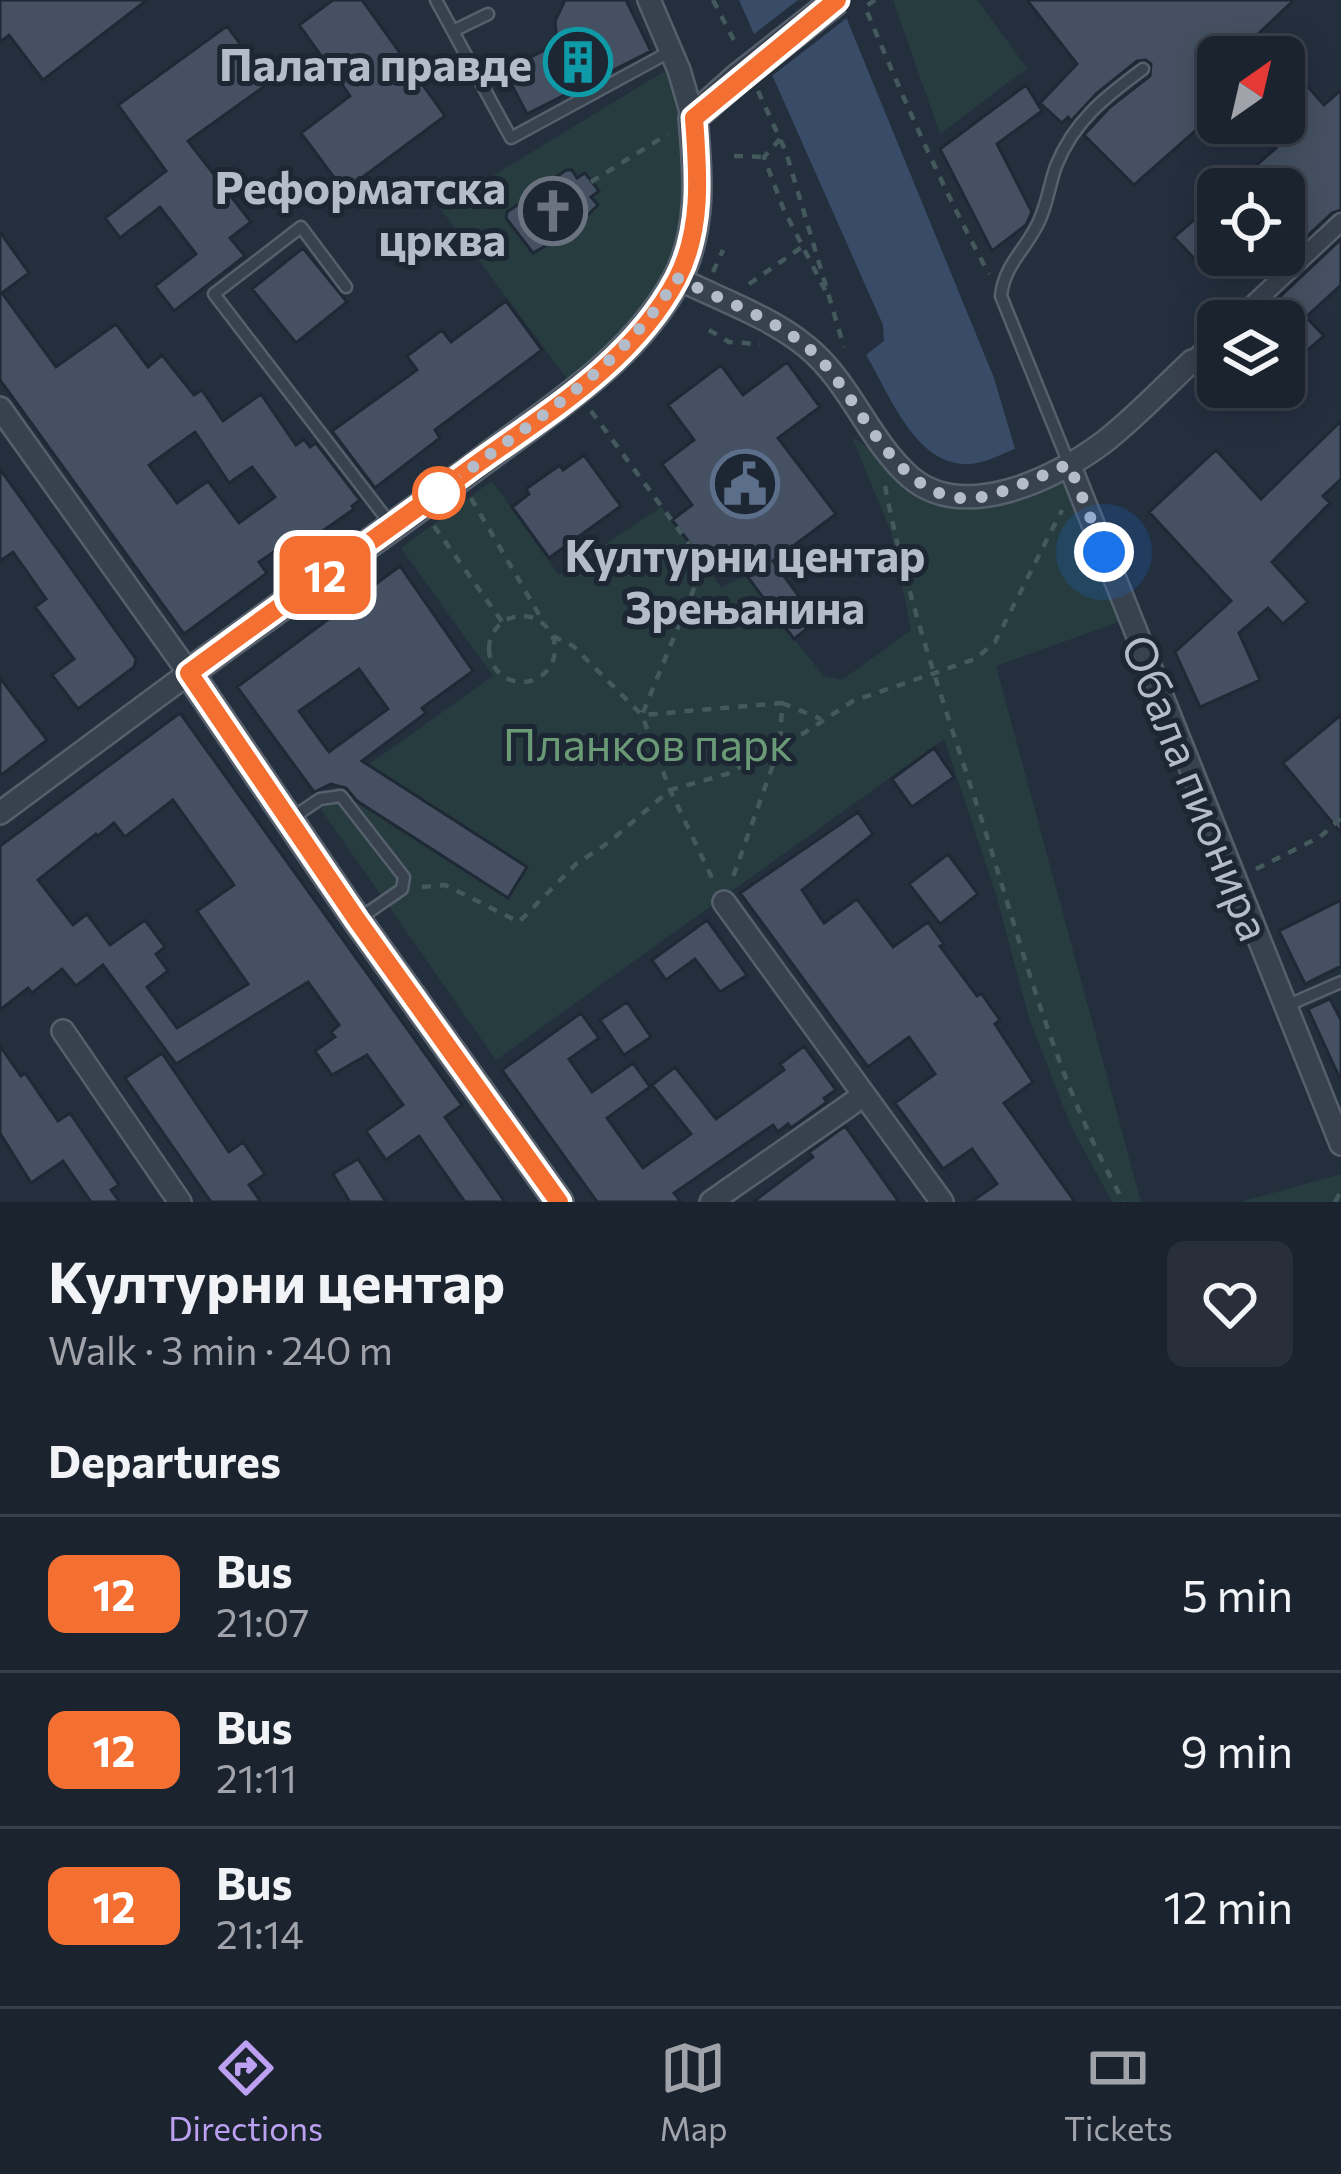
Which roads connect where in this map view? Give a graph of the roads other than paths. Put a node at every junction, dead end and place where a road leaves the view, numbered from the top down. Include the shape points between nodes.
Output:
1 (436, 0) edge
2 (649, 0) edge
3 (837, 0) edge
4 (488, 14) dead end
5 (453, 31) junction
6 (671, 51) junction
7 (1143, 69) dead end
8 (694, 118) junction
9 (1341, 222) edge
10 (677, 278) junction
11 (346, 287) dead end
12 (1257, 300) edge
13 (1197, 353) edge
14 (1190, 359) joint
15 (0, 408) edge
16 (1069, 464) junction
17 (392, 527) junction
18 (189, 673) junction
19 (0, 813) edge
20 (289, 820) junction
21 (724, 902) road end
22 (357, 920) junction
23 (1341, 982) edge
24 (1286, 1006) junction
25 (63, 1031) dead end
26 (864, 1094) junction
27 (1341, 1144) edge
28 (180, 1202) edge
29 (559, 1202) edge
30 (711, 1202) edge
31 (942, 1202) edge

1 - 5 lane
2 - 6 street
3 - 8 street, bridge via 748,83
4 - 5 lane
5 - 6 lane via 511,138
6 - 8 street
7 - 16 lane, Обала пионира via 1070,134 1001,296
8 - 10 street via 697,208
9 - 12 street
10 - 16 street via 804,344 907,474 929,490 989,495
10 - 17 street via 638,335 576,391
11 - 17 lane via 301,227 214,294
13 - 14 street
14 - 16 street via 1109,439
15 - 18 street
16 - 24 street, Обала пионира
17 - 18 street
18 - 19 street
18 - 20 street
20 - 22 street
20 - 22 lane via 320,799 341,796 404,877 402,889
21 - 26 street
22 - 29 street
23 - 24 lane
24 - 27 street, Обала пионира
25 - 28 street
26 - 30 street
26 - 31 street

